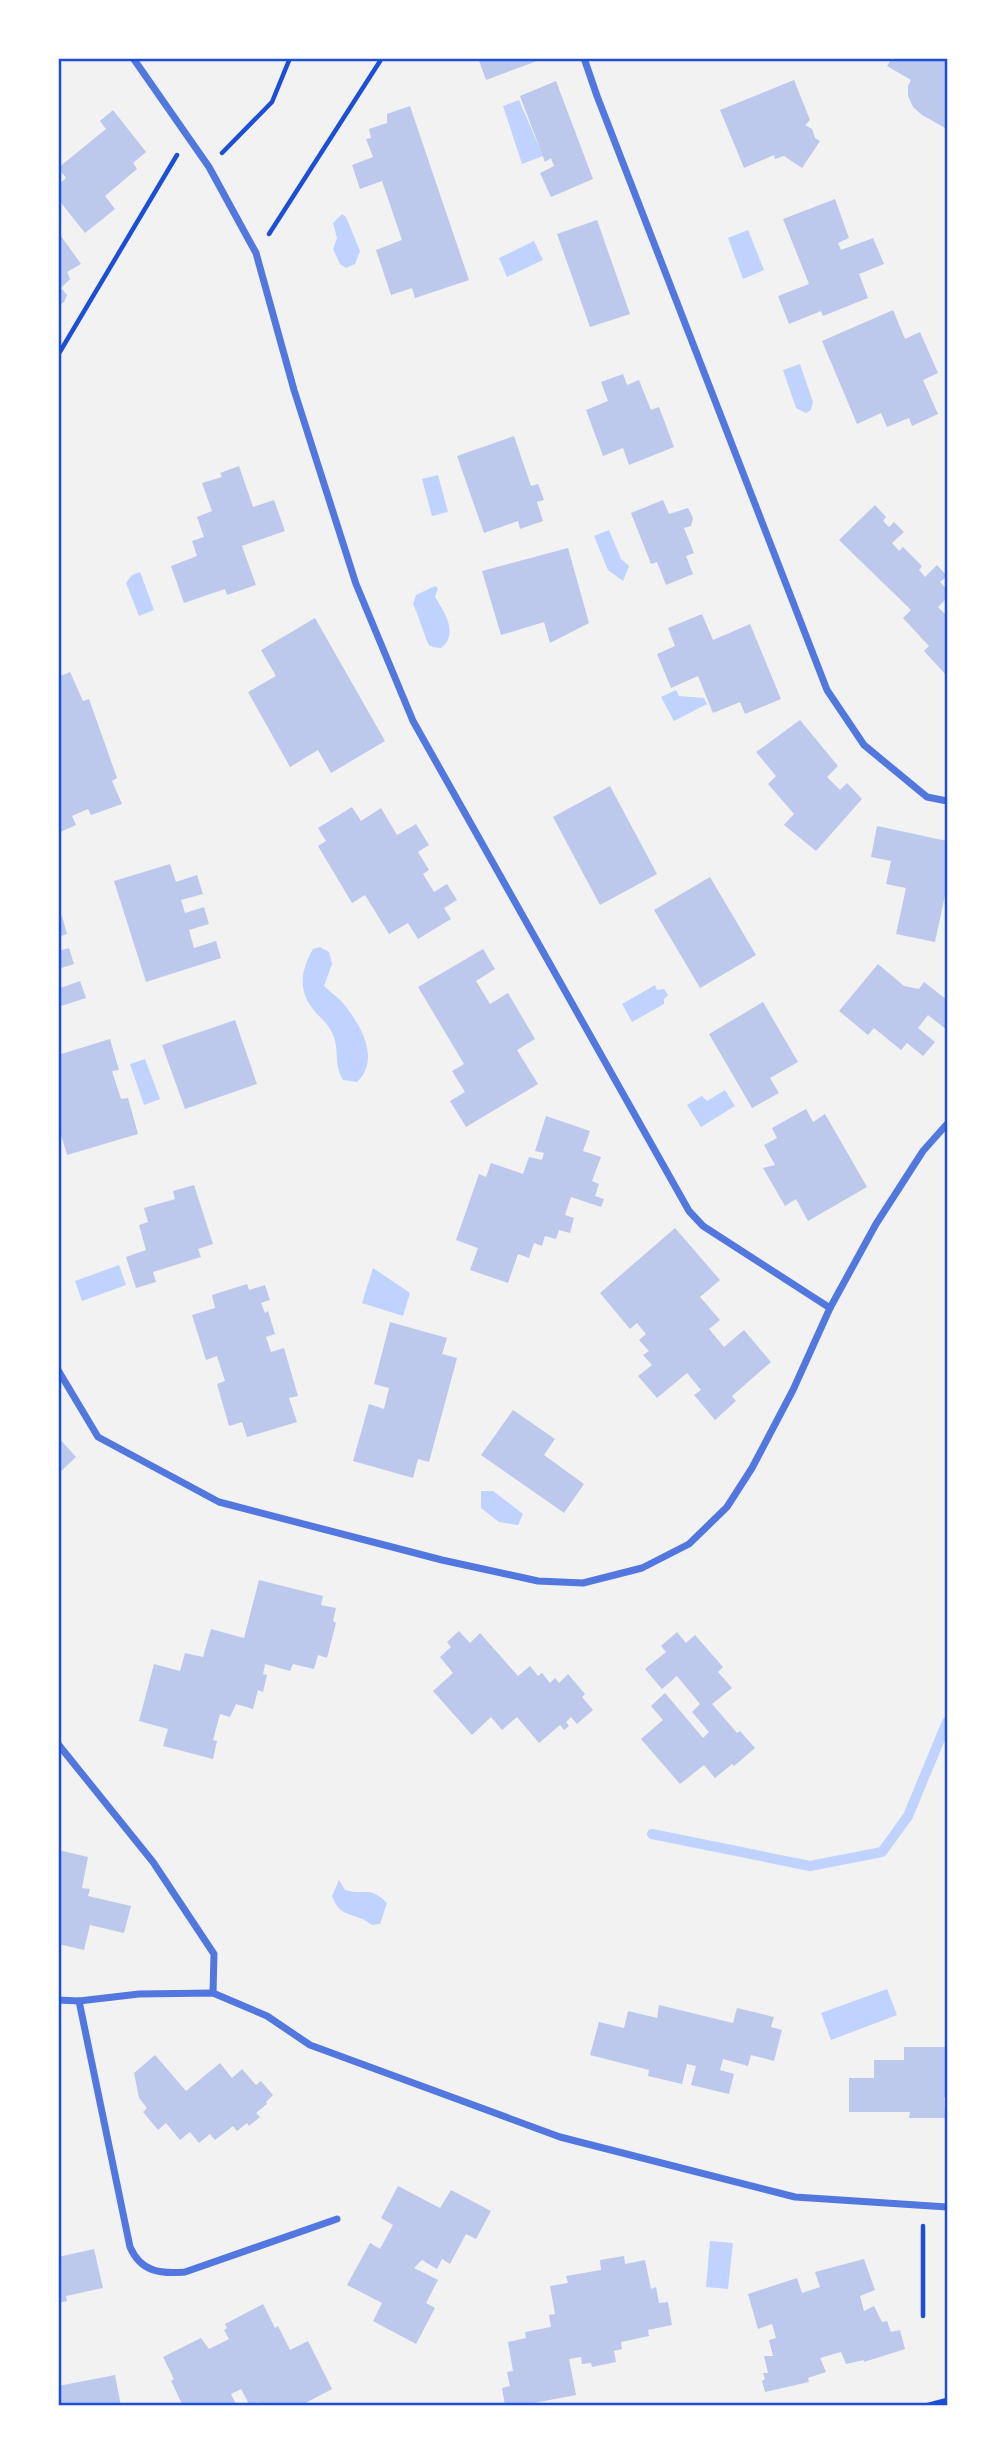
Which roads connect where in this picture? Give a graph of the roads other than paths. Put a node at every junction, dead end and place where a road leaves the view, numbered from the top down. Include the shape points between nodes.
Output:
1 (133, 58) edge
2 (584, 58) edge
3 (947, 801) edge
4 (947, 1124) edge
5 (831, 1308) junction
6 (58, 1370) edge
7 (58, 1744) edge
8 (213, 1993) junction
9 (58, 2000) edge
10 (79, 2001) junction
11 (947, 2207) edge
12 (337, 2220) dead end

1 - 5 street via 209,167 256,253 356,584 413,721 689,1211 703,1226
2 - 3 street via 827,690 864,745 927,797
4 - 5 street via 923,1151 876,1224
5 - 6 street via 793,1390 727,1507 690,1545 642,1568 583,1583 538,1581 442,1560 219,1502 98,1437
7 - 8 street via 153,1862 214,1954
8 - 10 street
8 - 11 street via 267,2016 310,2045 560,2137 794,2197
9 - 10 street
10 - 12 street via 136,2259 160,2272 185,2272

